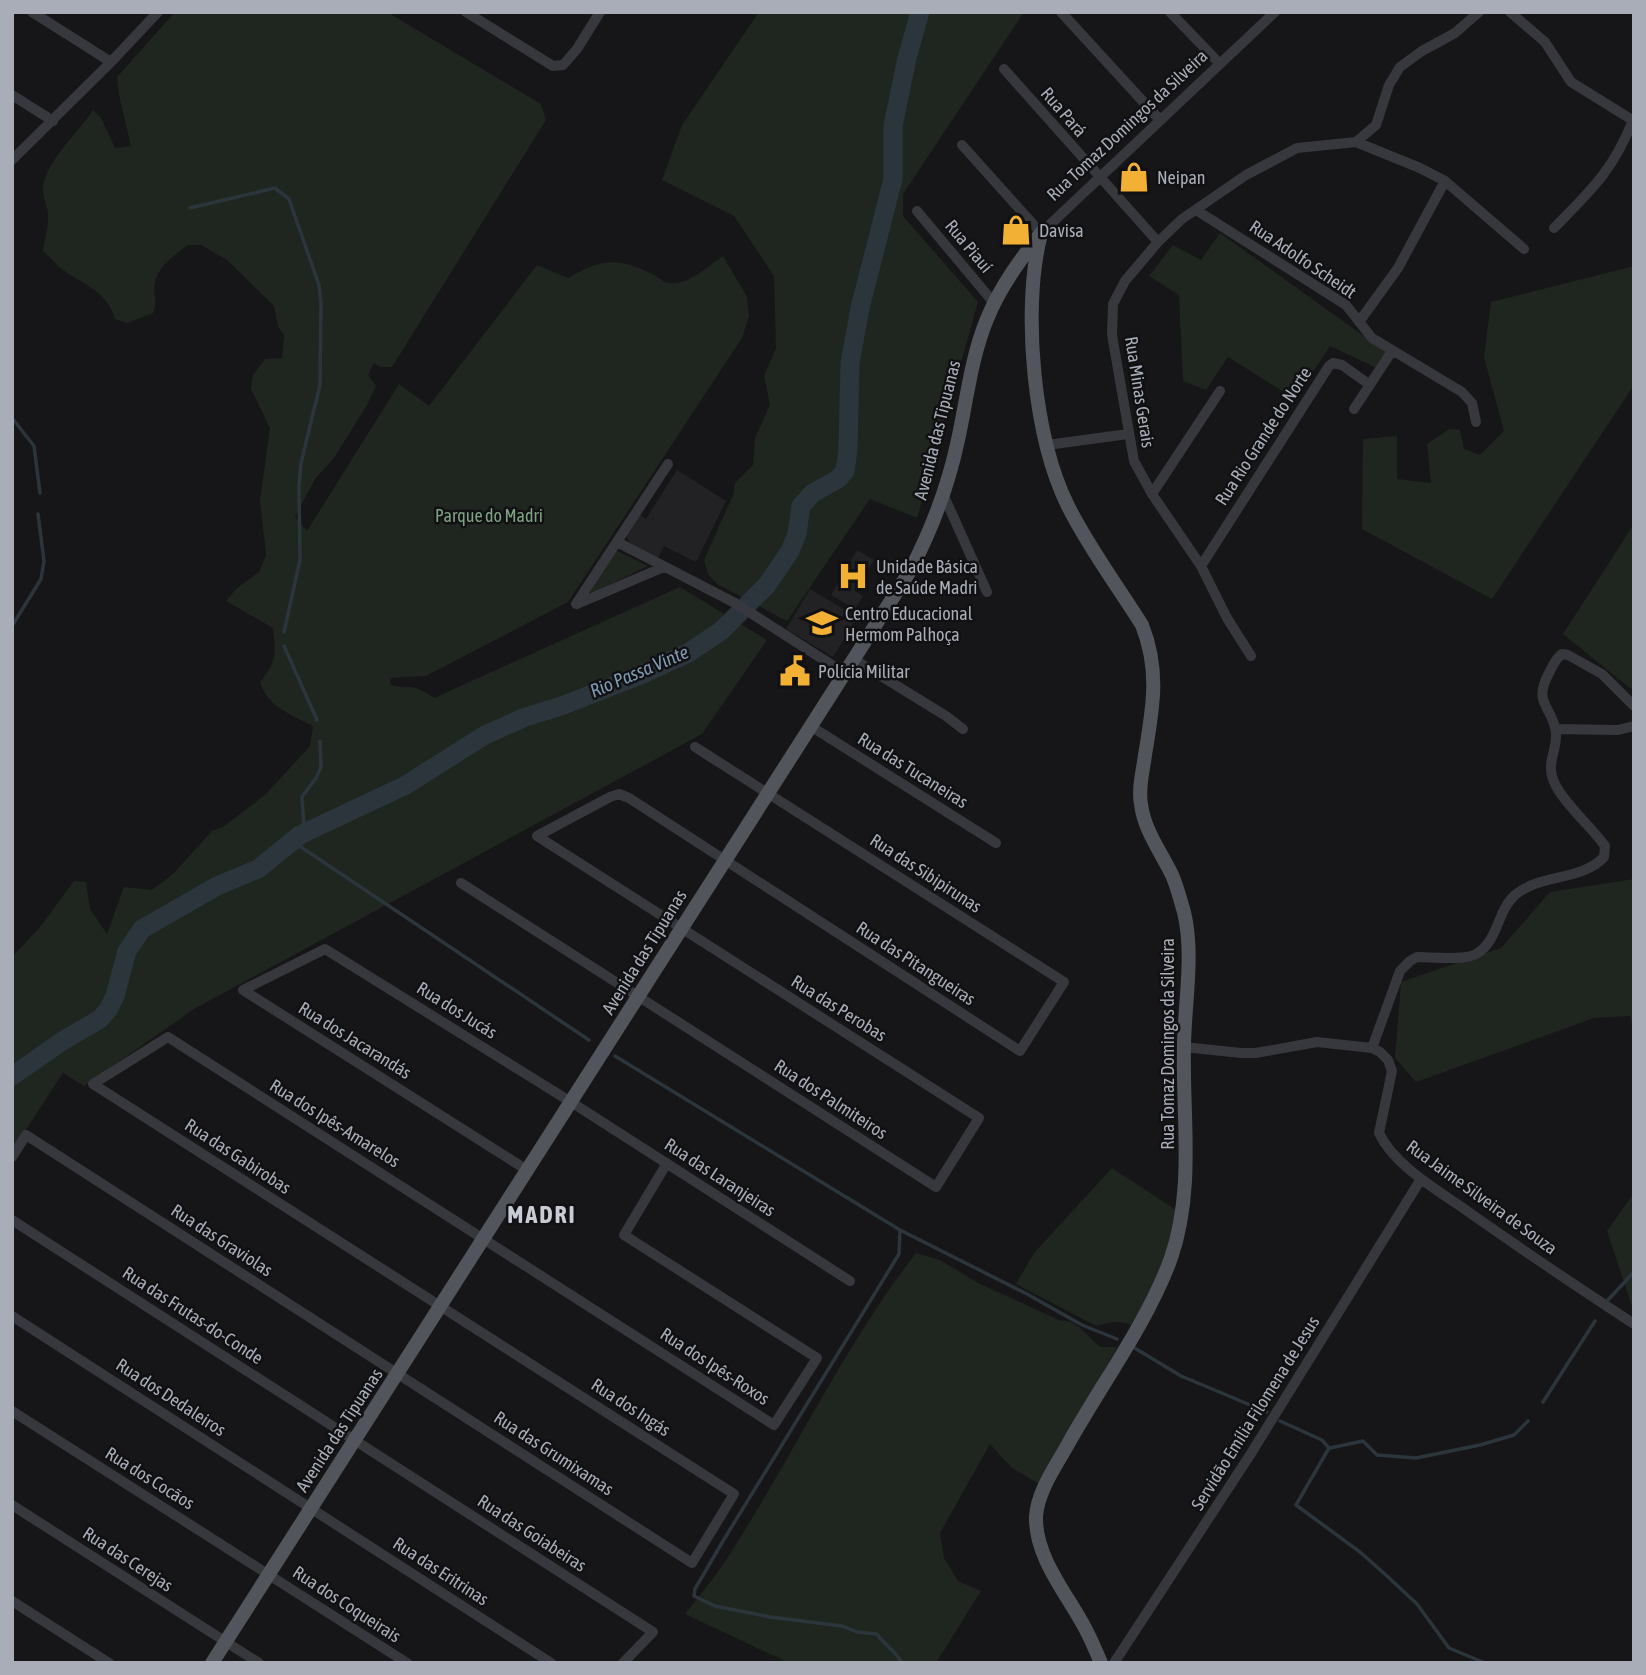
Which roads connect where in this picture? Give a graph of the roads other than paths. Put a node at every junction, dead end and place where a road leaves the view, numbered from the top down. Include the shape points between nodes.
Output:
1 (32, 12) edge
2 (158, 12) edge
3 (466, 12) edge
4 (600, 12) edge
5 (1061, 12) edge
6 (1170, 12) edge
7 (1276, 12) edge
8 (1479, 12) edge
9 (1510, 12) edge
10 (111, 62) junction
11 (1220, 64) junction
12 (1004, 69) dead end
13 (12, 95) edge
14 (1160, 120) junction
15 (53, 121) junction
16 (1633, 121) edge
17 (1356, 142) junction
18 (962, 145) dead end
19 (12, 160) edge
20 (1098, 177) junction
21 (1445, 181) junction
22 (1196, 210) junction
23 (917, 211) dead end
24 (1554, 228) dead end
25 (1041, 233) junction
26 (1158, 242) junction
27 (1524, 249) dead end
28 (994, 303) junction
29 (1359, 321) junction
30 (1392, 351) junction
31 (1370, 385) junction
32 (1220, 391) dead end
33 (1354, 409) dead end
34 (1476, 422) dead end
35 (1128, 434) junction
36 (1047, 445) junction
37 (668, 464) dead end
38 (1152, 494) junction
39 (944, 496) junction
40 (617, 542) junction
41 (1201, 566) junction
42 (664, 567) junction
43 (987, 592) dead end
44 (1251, 656) dead end
45 (855, 660) junction
46 (846, 674) junction
47 (1634, 706) edge
48 (1634, 726) edge
49 (812, 727) junction
50 (963, 729) dead end
51 (1556, 729) junction
52 (695, 747) dead end
53 (769, 793) junction
54 (996, 843) dead end
55 (725, 860) junction
56 (461, 883) dead end
57 (681, 929) junction
58 (325, 948) joint
59 (1064, 982) joint
60 (639, 996) junction
61 (168, 1037) joint
62 (1184, 1047) junction
63 (1371, 1048) junction
64 (571, 1102) junction
65 (979, 1118) joint
66 (12, 1157) edge
67 (667, 1163) junction
68 (527, 1170) junction
69 (1422, 1179) junction
70 (12, 1220) edge
71 (484, 1238) junction
72 (850, 1281) dead end
73 (440, 1306) junction
74 (12, 1316) edge
75 (1634, 1324) edge
76 (398, 1373) junction
77 (12, 1412) edge
78 (355, 1439) junction
79 (12, 1505) edge
80 (311, 1508) junction
81 (692, 1563) joint
82 (269, 1574) junction
83 (12, 1601) edge
84 (226, 1642) junction
85 (109, 1663) edge
86 (212, 1663) edge
87 (259, 1663) edge
88 (407, 1663) edge
89 (551, 1663) edge
90 (623, 1663) edge
91 (1101, 1663) edge
92 (1114, 1663) edge

1 - 10 street
2 - 10 street
3 - 4 street via 553,66 563,65 577,49
5 - 14 street
6 - 11 street
7 - 11 street, Rua Tomaz Domingos da Silveira
8 - 17 street via 1455,33 1400,67 1376,125
9 - 16 street via 1545,42 1571,82
10 - 15 street
11 - 14 street, Rua Tomaz Domingos da Silveira
12 - 20 street, Rua Pará
13 - 15 street
14 - 20 street, Rua Tomaz Domingos da Silveira
15 - 19 street
16 - 24 street via 1609,169
17 - 21 street
17 - 22 street, Rua Minas Gerais via 1297,148 1246,175
18 - 25 street
20 - 25 street, Rua Tomaz Domingos da Silveira
20 - 26 street, Rua Pará
21 - 27 street
21 - 29 street via 1398,268
22 - 26 street, Rua Minas Gerais
22 - 29 street, Rua Adolfo Scheidt via 1346,305
23 - 28 street, Rua Piauí
25 - 28 main road, Avenida das Tipuanas
25 - 36 main road, Rua Tomaz Domingos da Silveira via 1031,318
26 - 35 street, Rua Minas Gerais via 1125,281 1113,304 1112,335
28 - 39 main road, Avenida das Tipuanas via 975,355
29 - 30 street, Rua Adolfo Scheidt via 1372,338
30 - 31 street
30 - 34 street, Rua Adolfo Scheidt via 1468,397
31 - 33 street
31 - 41 street, Rua Rio Grande do Norte via 1342,365 1329,366
32 - 38 street
35 - 36 street
35 - 38 street, Rua Minas Gerais via 1137,470
36 - 62 main road, Rua Tomaz Domingos da Silveira via 1066,503 1142,625 1154,665 1140,801 1184,914 1189,968
37 - 40 street
38 - 41 street, Rua Minas Gerais
39 - 43 street
39 - 45 main road, Avenida das Tipuanas via 910,571
40 - 42 street
40 - 42 street via 576,604
41 - 44 street, Rua Minas Gerais
42 - 46 street via 764,620
45 - 46 main road, Avenida das Tipuanas
45 - 50 street
46 - 49 main road, Avenida das Tipuanas
47 - 51 street via 1602,674 1562,654 1542,689
48 - 51 street
49 - 53 main road, Avenida das Tipuanas
49 - 54 street, Rua das Tucaneiras
51 - 63 street via 1551,773 1561,794 1605,846 1604,857 1588,868 1513,896 1490,939 1475,955 1410,961 1400,971
52 - 53 street, Rua das Sibipirunas
53 - 55 main road, Avenida das Tipuanas
53 - 59 street, Rua das Sibipirunas
55 - 57 main road, Avenida das Tipuanas
55 - 57 street, Rua das Perobas via 619,794 537,836
55 - 59 street, Rua das Pitangueiras via 1020,1051
56 - 60 street
57 - 60 main road, Avenida das Tipuanas
57 - 65 street, Rua das Perobas
58 - 64 street, Rua dos Jucás
58 - 68 street, Rua dos Jacarandás via 243,990
60 - 64 main road, Avenida das Tipuanas
60 - 65 street, Rua dos Palmiteiros via 936,1187
61 - 71 street, Rua dos Ipês-Amarelos
61 - 73 street, Rua das Gabirobas via 93,1084
62 - 63 street via 1255,1053 1317,1042
62 - 91 main road, Rua Tomaz Domingos da Silveira via 1186,1170 1178,1233 1160,1283 1058,1461 1036,1517 1047,1560
63 - 69 street, Rua Jaime Silveira de Souza via 1388,1060 1392,1071 1379,1133 1392,1153
64 - 67 street, Rua das Laranjeiras
64 - 68 main road, Avenida das Tipuanas
66 - 76 street, Rua das Graviolas via 26,1135
67 - 71 street, Rua dos Ipês-Roxos via 624,1235 817,1358 774,1424
67 - 72 street, Rua das Laranjeiras
68 - 71 main road, Avenida das Tipuanas
69 - 75 street, Rua Jaime Silveira de Souza
69 - 92 street, Servidão Emília Filomena de Jesus
70 - 78 street, Rua das Frutas-do-Conde
71 - 73 main road, Avenida das Tipuanas
73 - 76 main road, Avenida das Tipuanas
73 - 81 street, Rua dos Ingás via 734,1494
74 - 80 street, Rua dos Dedaleiros
76 - 78 main road, Avenida das Tipuanas
76 - 81 street, Rua das Grumixamas
77 - 82 street, Rua dos Cocãos
78 - 80 main road, Avenida das Tipuanas
78 - 90 street, Rua das Goiabeiras via 653,1632
79 - 84 street, Rua das Cerejas
80 - 82 main road, Avenida das Tipuanas
80 - 89 street, Rua das Eritrinas
82 - 84 main road, Avenida das Tipuanas
82 - 88 street, Rua dos Coqueirais
83 - 85 street
84 - 86 main road, Avenida das Tipuanas
84 - 87 street, Rua das Cerejas

